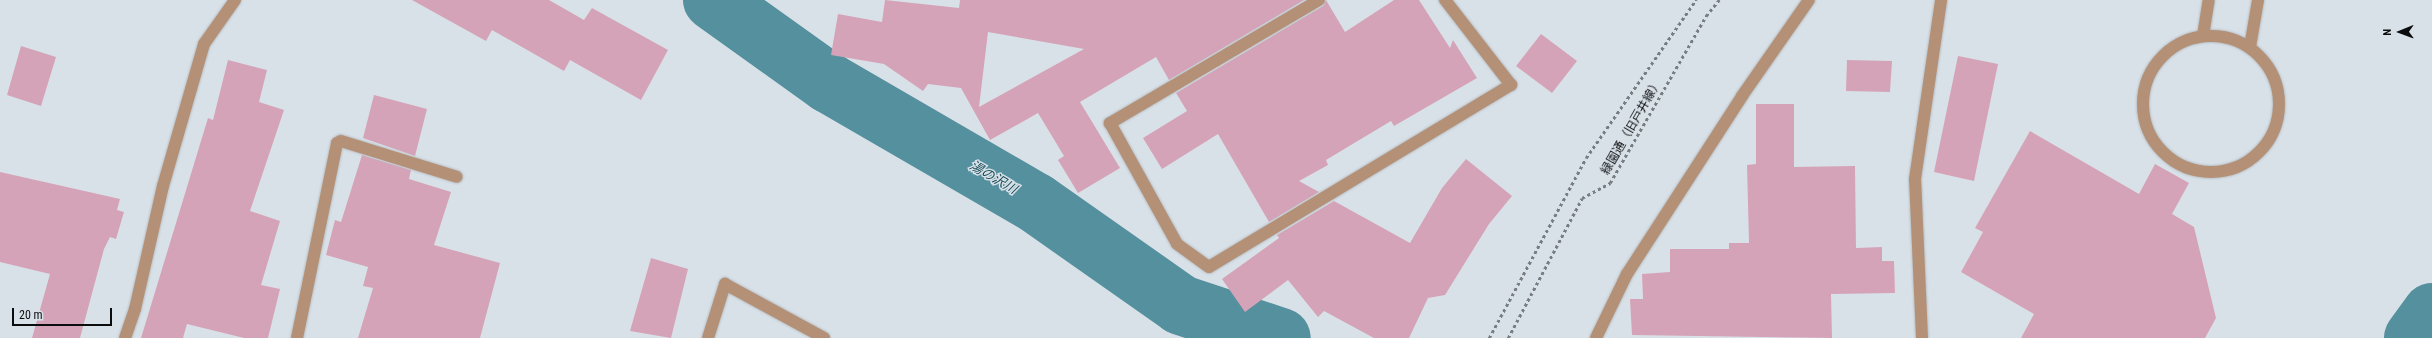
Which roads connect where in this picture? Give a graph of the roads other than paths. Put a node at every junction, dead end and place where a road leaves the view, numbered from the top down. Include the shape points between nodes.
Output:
1 (235, 0) edge
2 (1319, 0) edge
3 (1445, 0) edge
4 (1810, 0) edge
5 (1941, 0) edge
6 (2209, 0) edge
7 (2258, 0) edge
8 (2203, 36) junction
9 (2250, 47) junction
10 (457, 177) dead end
11 (125, 338) edge
12 (297, 338) edge
13 (708, 338) edge
14 (824, 338) edge
15 (1596, 338) edge
16 (1922, 338) edge

1 - 11 street via 204,44 163,186 135,309
2 - 3 street via 1110,123 1177,244 1209,267 1511,86
4 - 15 street via 1742,96 1627,274
5 - 16 street via 1915,179
6 - 8 street
7 - 9 street
8 - 9 street via 2231,38
8 - 9 street via 2188,39 2169,50 2154,66 2145,86 2143,108 2147,129 2158,148 2176,163 2198,172 2221,172 2244,165 2262,150 2275,130 2280,107 2277,84 2266,63
10 - 12 street via 341,141 337,143
13 - 14 street via 725,284

